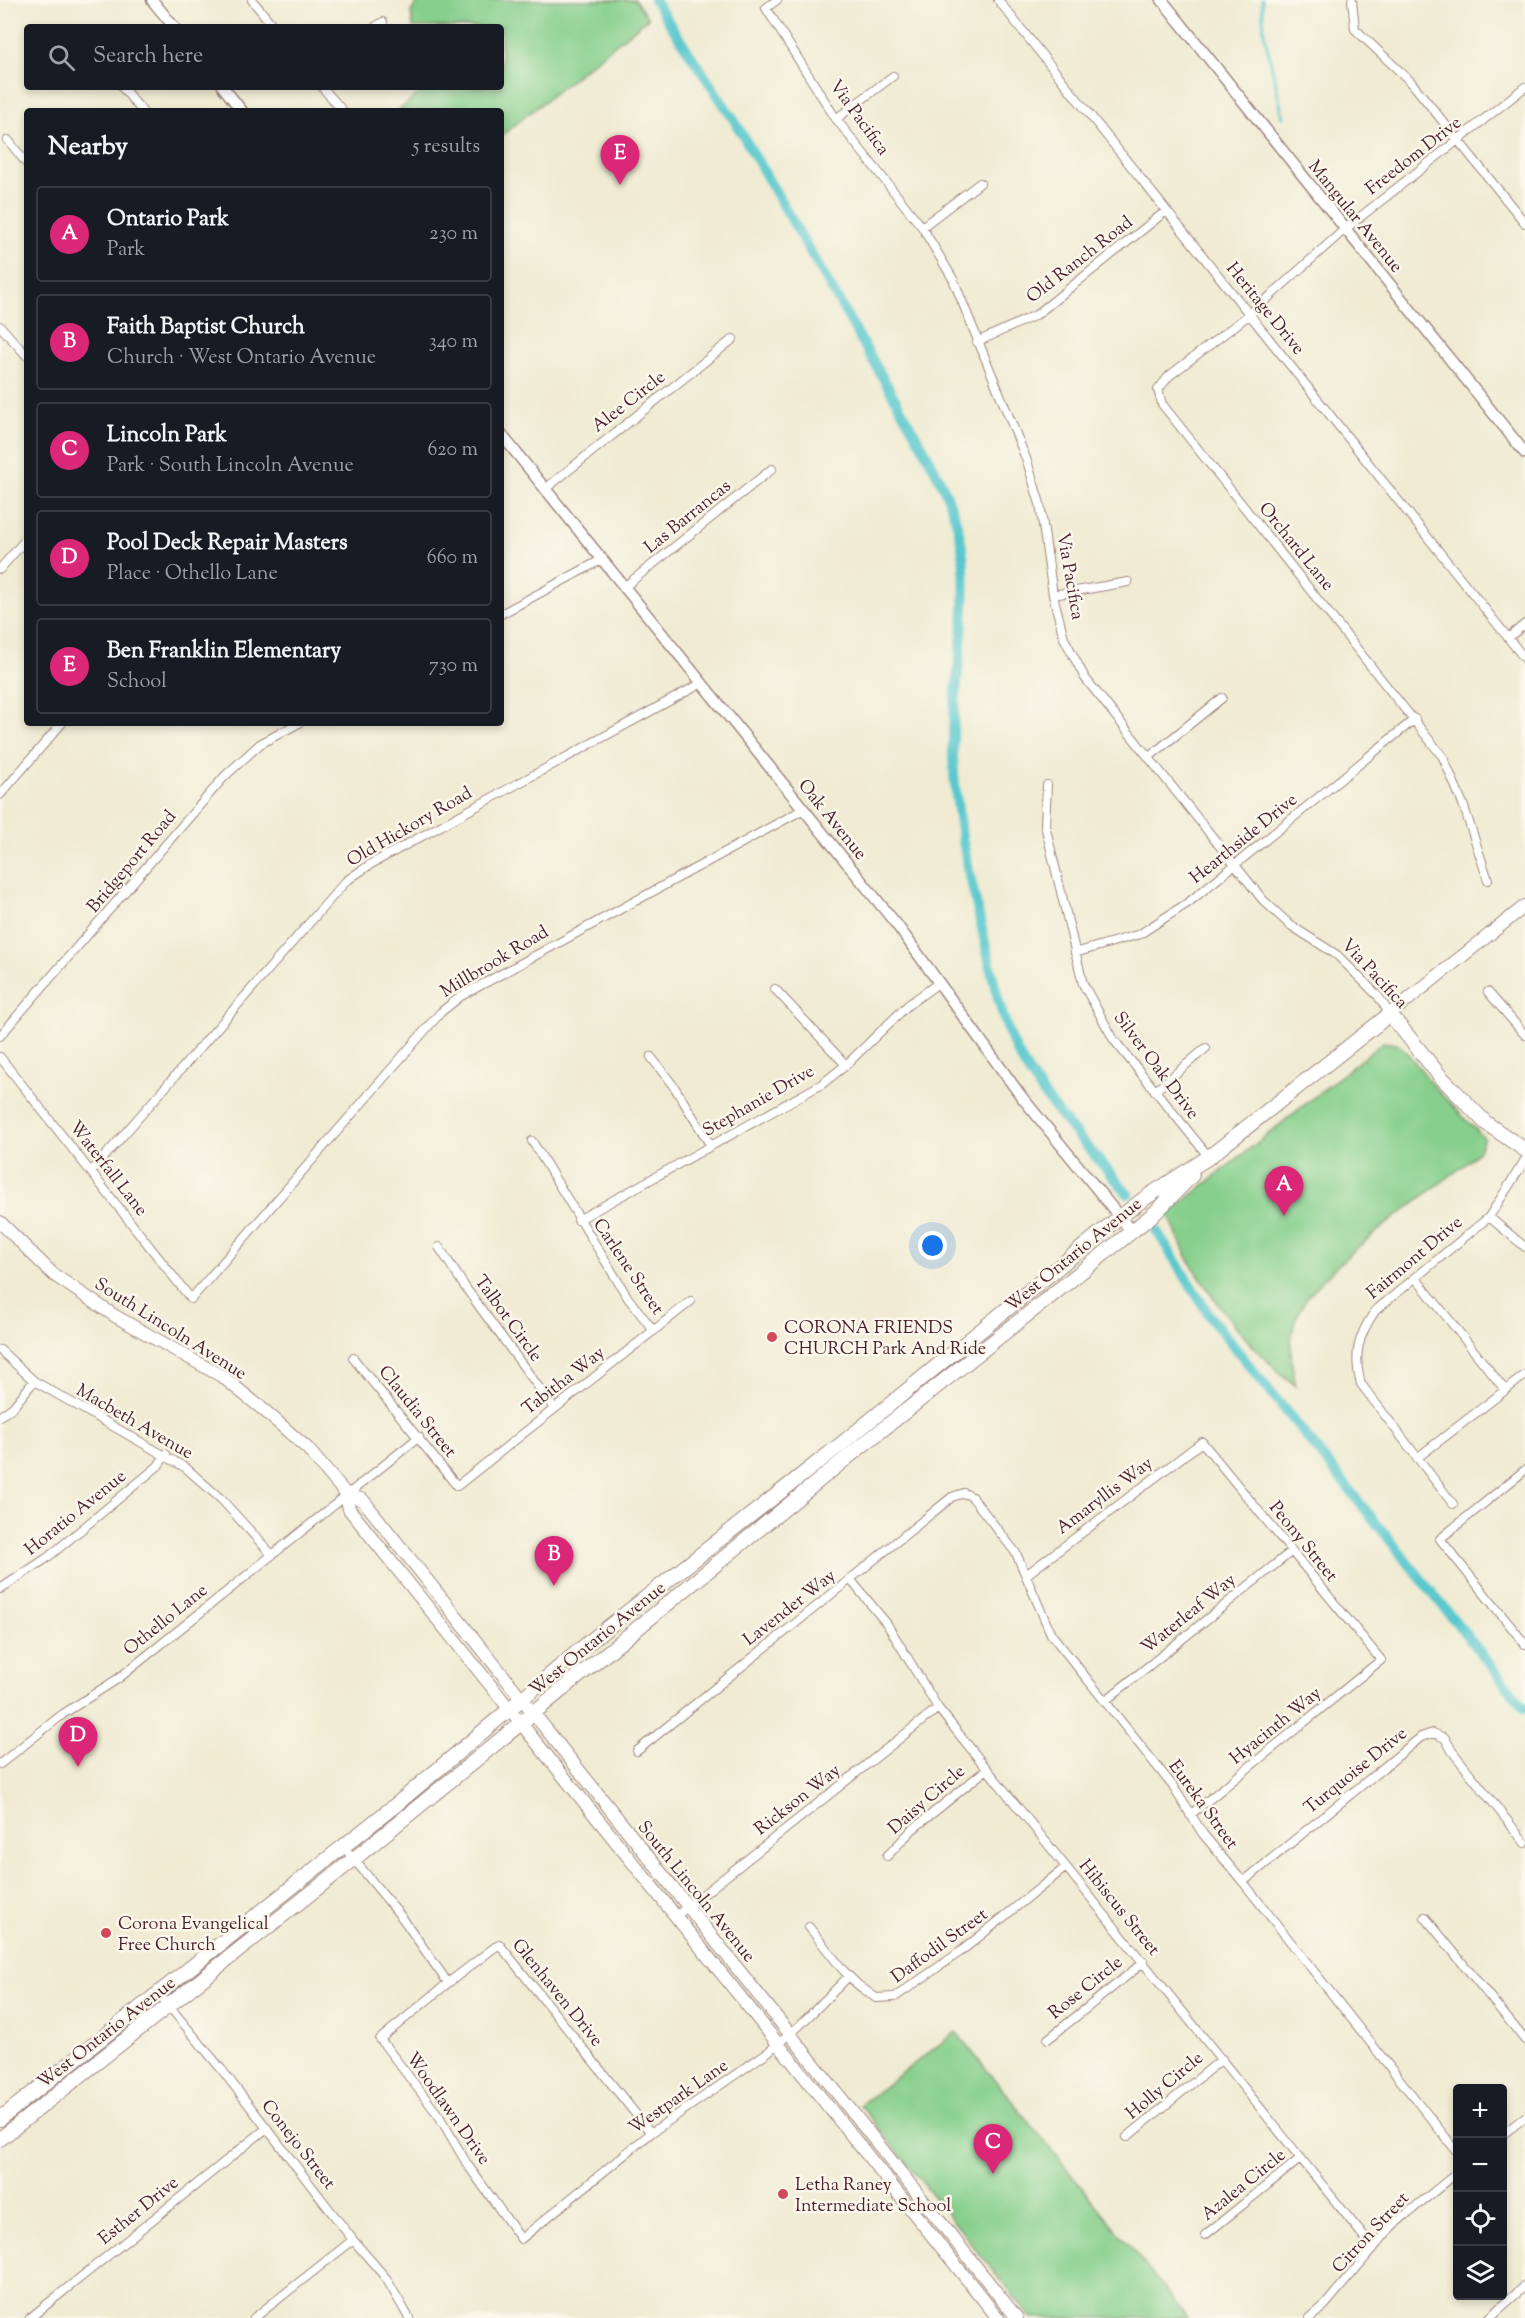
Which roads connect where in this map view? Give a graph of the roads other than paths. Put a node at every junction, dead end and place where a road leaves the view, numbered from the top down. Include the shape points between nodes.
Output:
1 (152, 0) edge
2 (252, 0) edge
3 (777, 0) edge
4 (998, 0) edge
5 (1162, 0) edge
6 (1352, 0) edge
7 (172, 24) edge
8 (272, 24) edge
9 (893, 76) dead end
10 (1525, 87) edge
11 (124, 90) edge
12 (225, 90) edge
13 (325, 90) edge
14 (140, 108) edge
15 (240, 108) edge
16 (341, 108) edge
17 (836, 119) junction
18 (8, 140) dead end
19 (1460, 140) junction
20 (24, 160) edge
21 (980, 183) dead end
22 (1166, 211) junction
23 (1525, 223) edge
24 (922, 227) junction
25 (1345, 229) junction
26 (1250, 314) junction
27 (0, 326) edge
28 (733, 339) dead end
29 (977, 342) junction
30 (24, 353) edge
31 (1158, 390) joint
32 (504, 438) edge
33 (1525, 453) edge
34 (772, 469) dead end
35 (545, 489) junction
36 (24, 541) edge
37 (601, 560) junction
38 (0, 569) edge
39 (1128, 582) dead end
40 (623, 588) junction
41 (1053, 595) junction
42 (504, 612) edge
43 (1525, 624) edge
44 (1509, 637) junction
45 (1525, 658) edge
46 (702, 683) junction
47 (1222, 698) dead end
48 (1415, 719) junction
49 (59, 726) edge
50 (293, 726) edge
51 (1149, 757) junction
52 (1047, 785) dead end
53 (0, 795) edge
54 (804, 809) junction
55 (1235, 865) junction
56 (1488, 880) dead end
57 (1525, 906) edge
58 (1075, 953) junction
59 (937, 984) junction
60 (775, 989) dead end
61 (1488, 992) dead end
62 (1390, 1014) junction
63 (1525, 1035) edge
64 (0, 1036) edge
65 (1206, 1048) dead end
66 (0, 1057) edge
67 (651, 1057) dead end
68 (846, 1065) junction
69 (1155, 1091) junction
70 (532, 1141) dead end
71 (711, 1146) junction
72 (1525, 1150) edge
73 (1209, 1157) junction
74 (1525, 1160) edge
75 (91, 1172) junction
76 (1489, 1216) junction
77 (1120, 1217) junction
78 (578, 1220) junction
79 (0, 1222) edge
80 (1132, 1232) junction
81 (439, 1247) dead end
82 (1525, 1247) edge
83 (1415, 1277) junction
84 (190, 1299) joint
85 (691, 1301) dead end
86 (654, 1331) junction
87 (0, 1350) edge
88 (353, 1358) dead end
89 (1525, 1375) edge
90 (34, 1381) junction
91 (1505, 1390) junction
92 (554, 1408) junction
93 (0, 1416) edge
94 (419, 1437) junction
95 (1202, 1442) joint
96 (166, 1454) junction
97 (1417, 1458) junction
98 (1525, 1470) edge
99 (457, 1486) joint
100 (964, 1493) joint
101 (346, 1494) junction
102 (1453, 1504) dead end
103 (1292, 1551) junction
104 (272, 1555) junction
105 (1026, 1575) junction
106 (850, 1579) junction
107 (0, 1589) edge
108 (1525, 1644) edge
109 (1381, 1660) joint
110 (521, 1699) junction
111 (1105, 1701) junction
112 (938, 1708) junction
113 (509, 1709) junction
114 (532, 1714) junction
115 (521, 1723) junction
116 (637, 1751) dead end
117 (0, 1764) edge
118 (987, 1769) junction
119 (1190, 1815) junction
120 (1525, 1843) edge
121 (343, 1846) junction
122 (887, 1856) dead end
123 (354, 1859) junction
124 (1066, 1867) junction
125 (1243, 1882) junction
126 (688, 1907) junction
127 (676, 1916) junction
128 (1425, 1917) dead end
129 (809, 1927) dead end
130 (1144, 1962) junction
131 (849, 1976) junction
132 (448, 1983) junction
133 (159, 1994) junction
134 (168, 2005) junction
135 (789, 2035) junction
136 (1048, 2039) dead end
137 (1525, 2040) edge
138 (779, 2043) junction
139 (1222, 2059) junction
140 (1525, 2117) edge
141 (0, 2119) edge
142 (267, 2128) junction
143 (1507, 2132) edge
144 (651, 2133) junction
145 (1127, 2137) dead end
146 (0, 2139) edge
147 (1453, 2147) edge
148 (1301, 2158) junction
149 (1453, 2176) edge
150 (1205, 2235) dead end
151 (353, 2240) junction
152 (521, 2240) joint
153 (1374, 2248) junction
154 (1525, 2286) edge
155 (30, 2318) edge
156 (254, 2318) edge
157 (409, 2318) edge
158 (998, 2318) edge
159 (1017, 2318) edge
160 (1310, 2318) edge
161 (1489, 2318) edge

1 - 7 street
2 - 8 street
3 - 17 street, Via Pacifica via 766,8
4 - 22 street, Heritage Drive
5 - 25 street, Mangular Avenue
6 - 19 street via 1355,30 1411,82
9 - 17 street
10 - 19 street, Freedom Drive
11 - 14 street
12 - 15 street
13 - 16 street
17 - 24 street, Via Pacifica
18 - 20 street
19 - 23 street
19 - 25 street, Freedom Drive
21 - 24 street
22 - 26 street, Heritage Drive
22 - 29 street, Old Ranch Road via 1036,315
24 - 29 street, Via Pacifica via 953,279
25 - 26 street, Freedom Drive
25 - 33 street, Mangular Avenue
26 - 31 street, Freedom Drive via 1169,376
26 - 44 street, Heritage Drive
27 - 30 street
28 - 35 street, Alee Circle
29 - 41 street, Via Pacifica via 1027,461 1040,504
31 - 48 street, Orchard Lane via 1162,404
32 - 35 street, Oak Avenue
34 - 40 street, Las Barrancas
35 - 37 street, Oak Avenue
36 - 38 street
37 - 40 street, Oak Avenue
37 - 42 street
39 - 41 street
40 - 46 street, Oak Avenue
41 - 51 street, Via Pacifica via 1064,638 1084,678
43 - 44 street
44 - 45 street, Heritage Drive
46 - 54 street, Oak Avenue
46 - 75 street, Old Hickory Road via 381,858 346,881
47 - 51 street
48 - 55 street, Hearthside Drive
48 - 56 street, Orchard Lane via 1443,757 1464,804
49 - 53 street
50 - 64 street, Bridgeport Road via 260,744 225,776
51 - 55 street, Via Pacifica
52 - 58 street, Silver Oak Drive via 1045,825
54 - 59 street, Oak Avenue via 897,925
54 - 84 street, Millbrook Road via 461,996 441,1012
55 - 58 street, Hearthside Drive via 1140,934
55 - 62 street, Via Pacifica via 1263,900 1290,925 1337,956 1378,996
57 - 62 main road, West Ontario Avenue
58 - 69 street, Silver Oak Drive via 1083,984 1099,1016
59 - 68 street, Stephanie Drive via 880,1029
59 - 77 street, Oak Avenue via 1021,1096
60 - 68 street
61 - 63 street
62 - 72 main road, Via Pacifica via 1440,1076 1486,1123
62 - 73 main road, West Ontario Avenue
65 - 69 street
66 - 75 street, Waterfall Lane
67 - 71 street
68 - 71 street, Stephanie Drive via 794,1101
69 - 73 street, Silver Oak Drive
70 - 78 street, Carlene Street
71 - 78 street, Stephanie Drive
73 - 77 main road, West Ontario Avenue
73 - 80 main road, West Ontario Avenue
74 - 76 street, Fairmont Drive
75 - 84 street, Waterfall Lane
76 - 82 street
76 - 83 street, Fairmont Drive
77 - 80 street, Oak Avenue
77 - 110 main road, West Ontario Avenue
78 - 86 street, Carlene Street
79 - 101 main road, South Lincoln Avenue via 54,1275 115,1316 223,1377 307,1448
80 - 114 main road, West Ontario Avenue
81 - 92 street, Talbot Circle
83 - 91 street
83 - 97 street, Fairmont Drive via 1375,1311 1362,1329 1355,1364 1373,1404
85 - 86 street, Tabitha Way
86 - 92 street, Tabitha Way
87 - 90 street, Macbeth Avenue
88 - 94 street, Claudia Street
89 - 91 street
90 - 93 street via 13,1407
90 - 96 street, Macbeth Avenue
91 - 97 street
92 - 99 street, Tabitha Way
94 - 99 street, Claudia Street
94 - 101 street, Othello Lane
95 - 103 street, Peony Street
95 - 105 street, Amaryllis Way
96 - 104 street, Macbeth Avenue via 222,1500
96 - 107 street, Horatio Avenue via 158,1466 47,1558
97 - 102 street, Fairmont Drive
98 - 108 street via 1440,1539
100 - 105 street, Eureka Street via 972,1497 1016,1553
100 - 106 street, Lavender Way via 952,1497
101 - 104 street, Othello Lane
101 - 110 main road, South Lincoln Avenue via 363,1500
101 - 113 main road, South Lincoln Avenue via 349,1509
103 - 109 street, Peony Street
103 - 111 street, Waterleaf Way
104 - 117 street, Othello Lane via 119,1678 63,1714
105 - 111 street, Eureka Street via 1051,1634
106 - 112 street, Hibiscus Street via 886,1624
106 - 116 street, Lavender Way
109 - 119 street, Hyacinth Way
110 - 113 main road, West Ontario Avenue
110 - 114 main road, South Lincoln Avenue
111 - 119 street, Eureka Street via 1172,1785
112 - 118 street, Hibiscus Street
112 - 126 street, Rickson Way
113 - 115 main road, South Lincoln Avenue
113 - 121 main road, West Ontario Avenue
114 - 115 main road, West Ontario Avenue
114 - 126 main road, South Lincoln Avenue
115 - 123 main road, West Ontario Avenue
115 - 127 main road, South Lincoln Avenue
118 - 122 street, Daisy Circle via 912,1830
118 - 124 street, Hibiscus Street
119 - 125 street, Eureka Street
120 - 125 street, Turquoise Drive via 1445,1738 1433,1733 1421,1737
121 - 123 street
121 - 133 main road, West Ontario Avenue
123 - 132 street
123 - 134 main road, West Ontario Avenue
124 - 130 street, Hibiscus Street
124 - 131 street, Daffodil Street via 960,1952 895,1997 876,1998
125 - 147 street, Eureka Street
126 - 127 street, Rickson Way
126 - 135 main road, South Lincoln Avenue
127 - 138 main road, South Lincoln Avenue
128 - 137 street
129 - 131 street, Daffodil Street
130 - 136 street, Rose Circle
130 - 139 street, Hibiscus Street
131 - 135 street, Westpark Lane
132 - 144 street, Glenhaven Drive via 499,1944
132 - 152 street, Woodlawn Drive via 380,2039 439,2116 467,2164
133 - 134 street, Conejo Street
133 - 141 main road, West Ontario Avenue
134 - 142 street, Conejo Street
134 - 146 main road, West Ontario Avenue
135 - 138 street, Westpark Lane
135 - 159 main road, South Lincoln Avenue
138 - 144 street, Westpark Lane
138 - 158 main road, South Lincoln Avenue
139 - 145 street, Holly Circle
139 - 148 street, Hibiscus Street
140 - 143 street
142 - 151 street, Conejo Street
142 - 155 street, Esther Drive
144 - 152 street, Westpark Lane
148 - 150 street, Azalea Circle
148 - 153 street, Hibiscus Street
149 - 153 street, Citron Street via 1393,2225
151 - 156 street
151 - 157 street, Conejo Street via 386,2278
153 - 160 street, Citron Street
154 - 161 street

